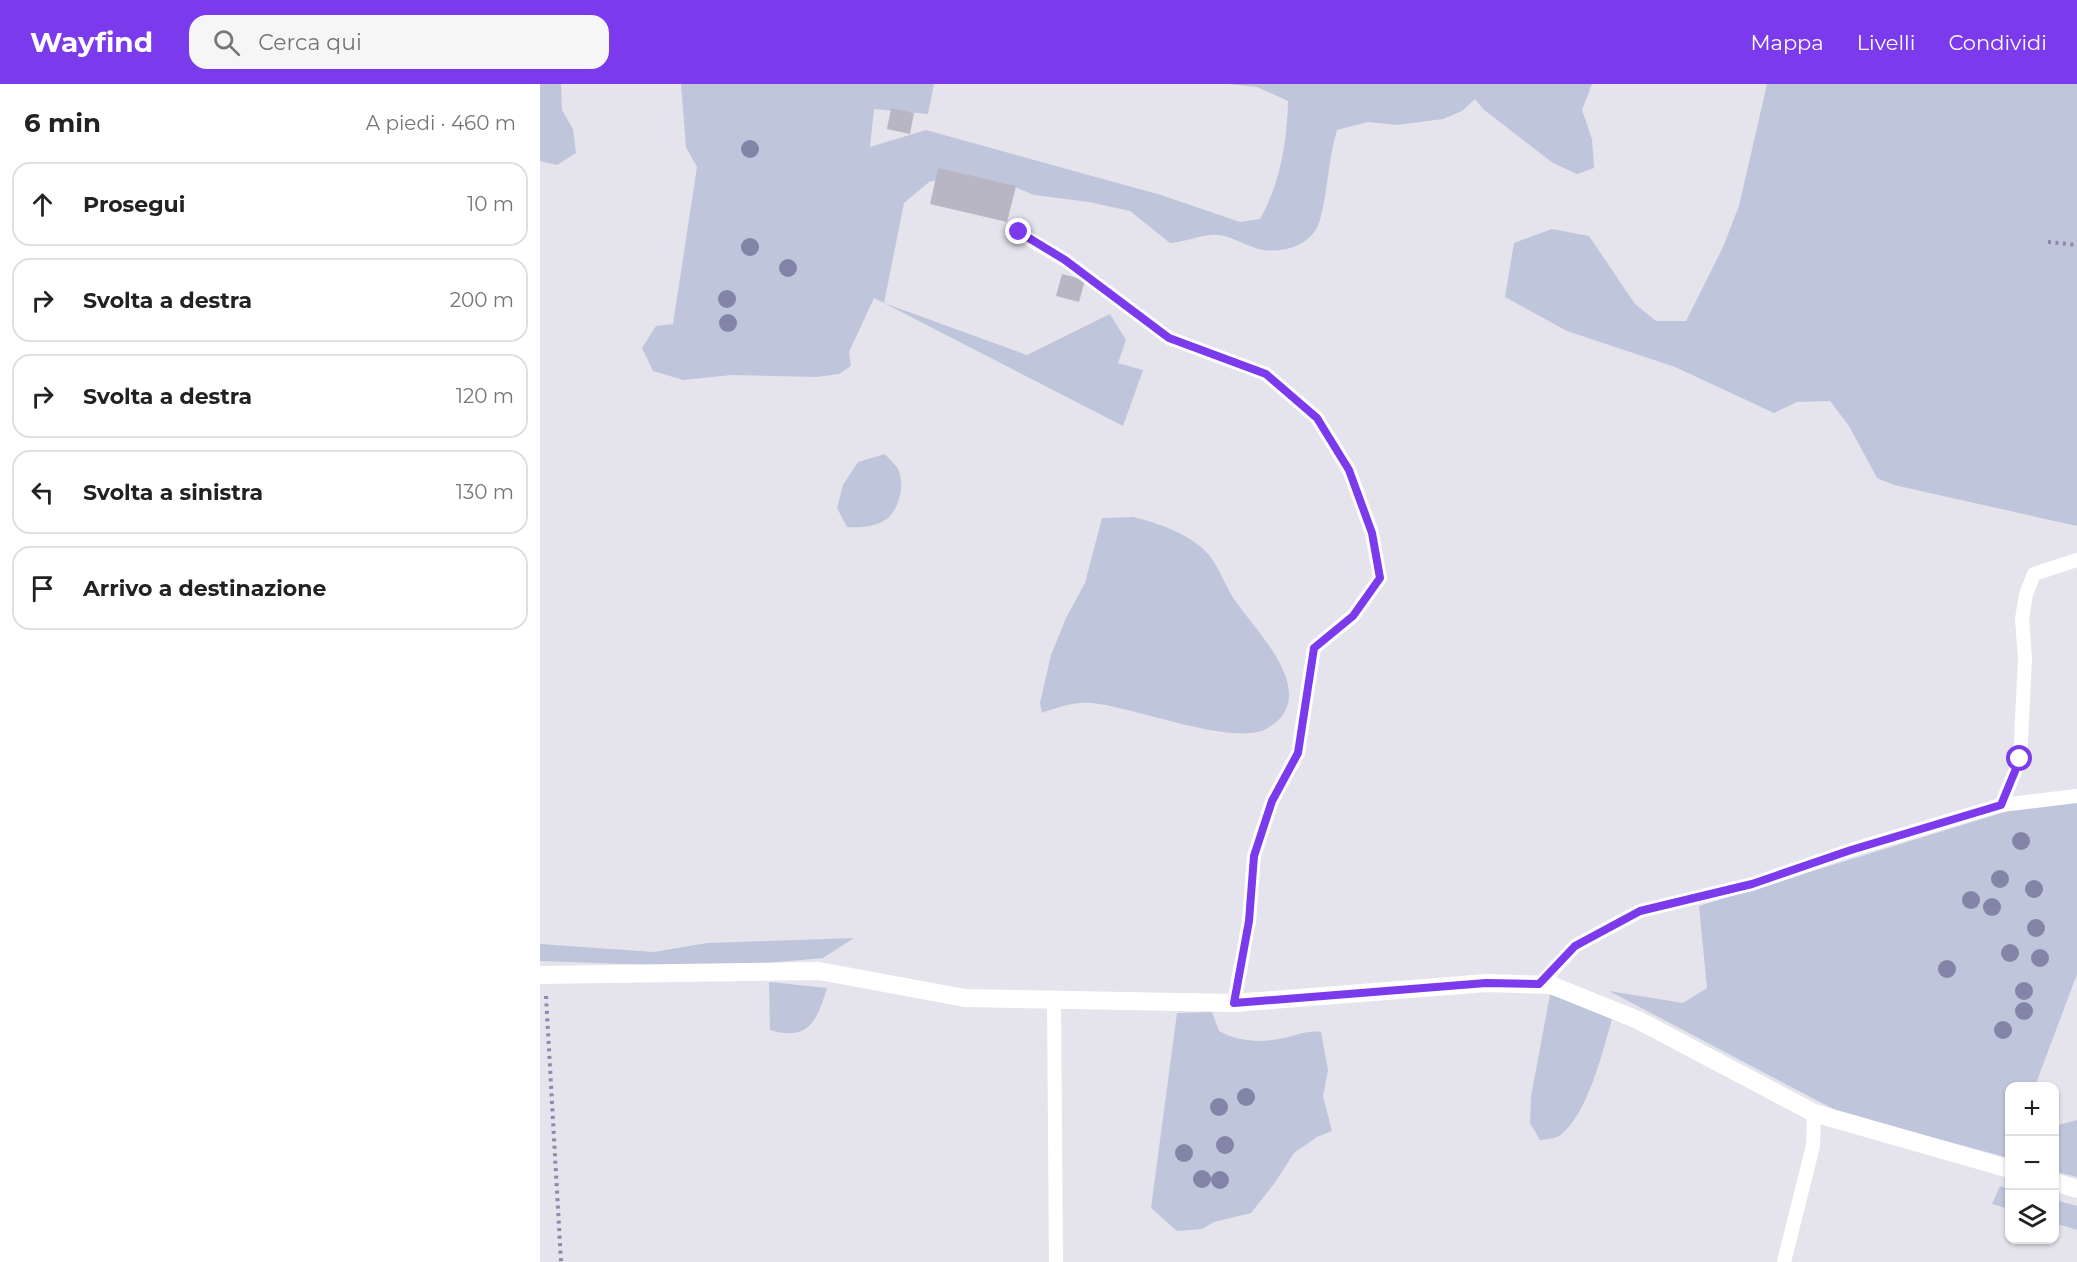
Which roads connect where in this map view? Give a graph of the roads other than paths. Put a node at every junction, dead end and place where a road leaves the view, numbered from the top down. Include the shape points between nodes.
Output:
1 (1019, 232) dead end
2 (2077, 560) edge
3 (2077, 796) edge
4 (2001, 805) junction
5 (542, 975) edge
6 (1539, 984) junction
7 (1054, 1000) junction
8 (1234, 1003) junction
9 (1814, 1113) junction
10 (2005, 1168) edge
11 (2059, 1183) edge
12 (2077, 1189) edge
13 (1056, 1262) edge
14 (1784, 1262) edge

1 - 8 lane via 1065,260 1169,338 1266,374 1317,418 1349,470 1372,533 1380,578 1353,616 1314,648 1298,753 1272,801 1254,856 1249,921
2 - 4 lane via 2034,574 2026,594 2022,619 2025,659 2020,759
3 - 4 lane
4 - 6 lane via 1752,884 1640,911 1575,946
5 - 7 street via 819,971 965,998
6 - 8 street via 1486,983
6 - 9 street via 1551,985 1638,1020
7 - 8 street
7 - 13 lane
9 - 10 street
9 - 14 lane via 1813,1146
11 - 12 street

